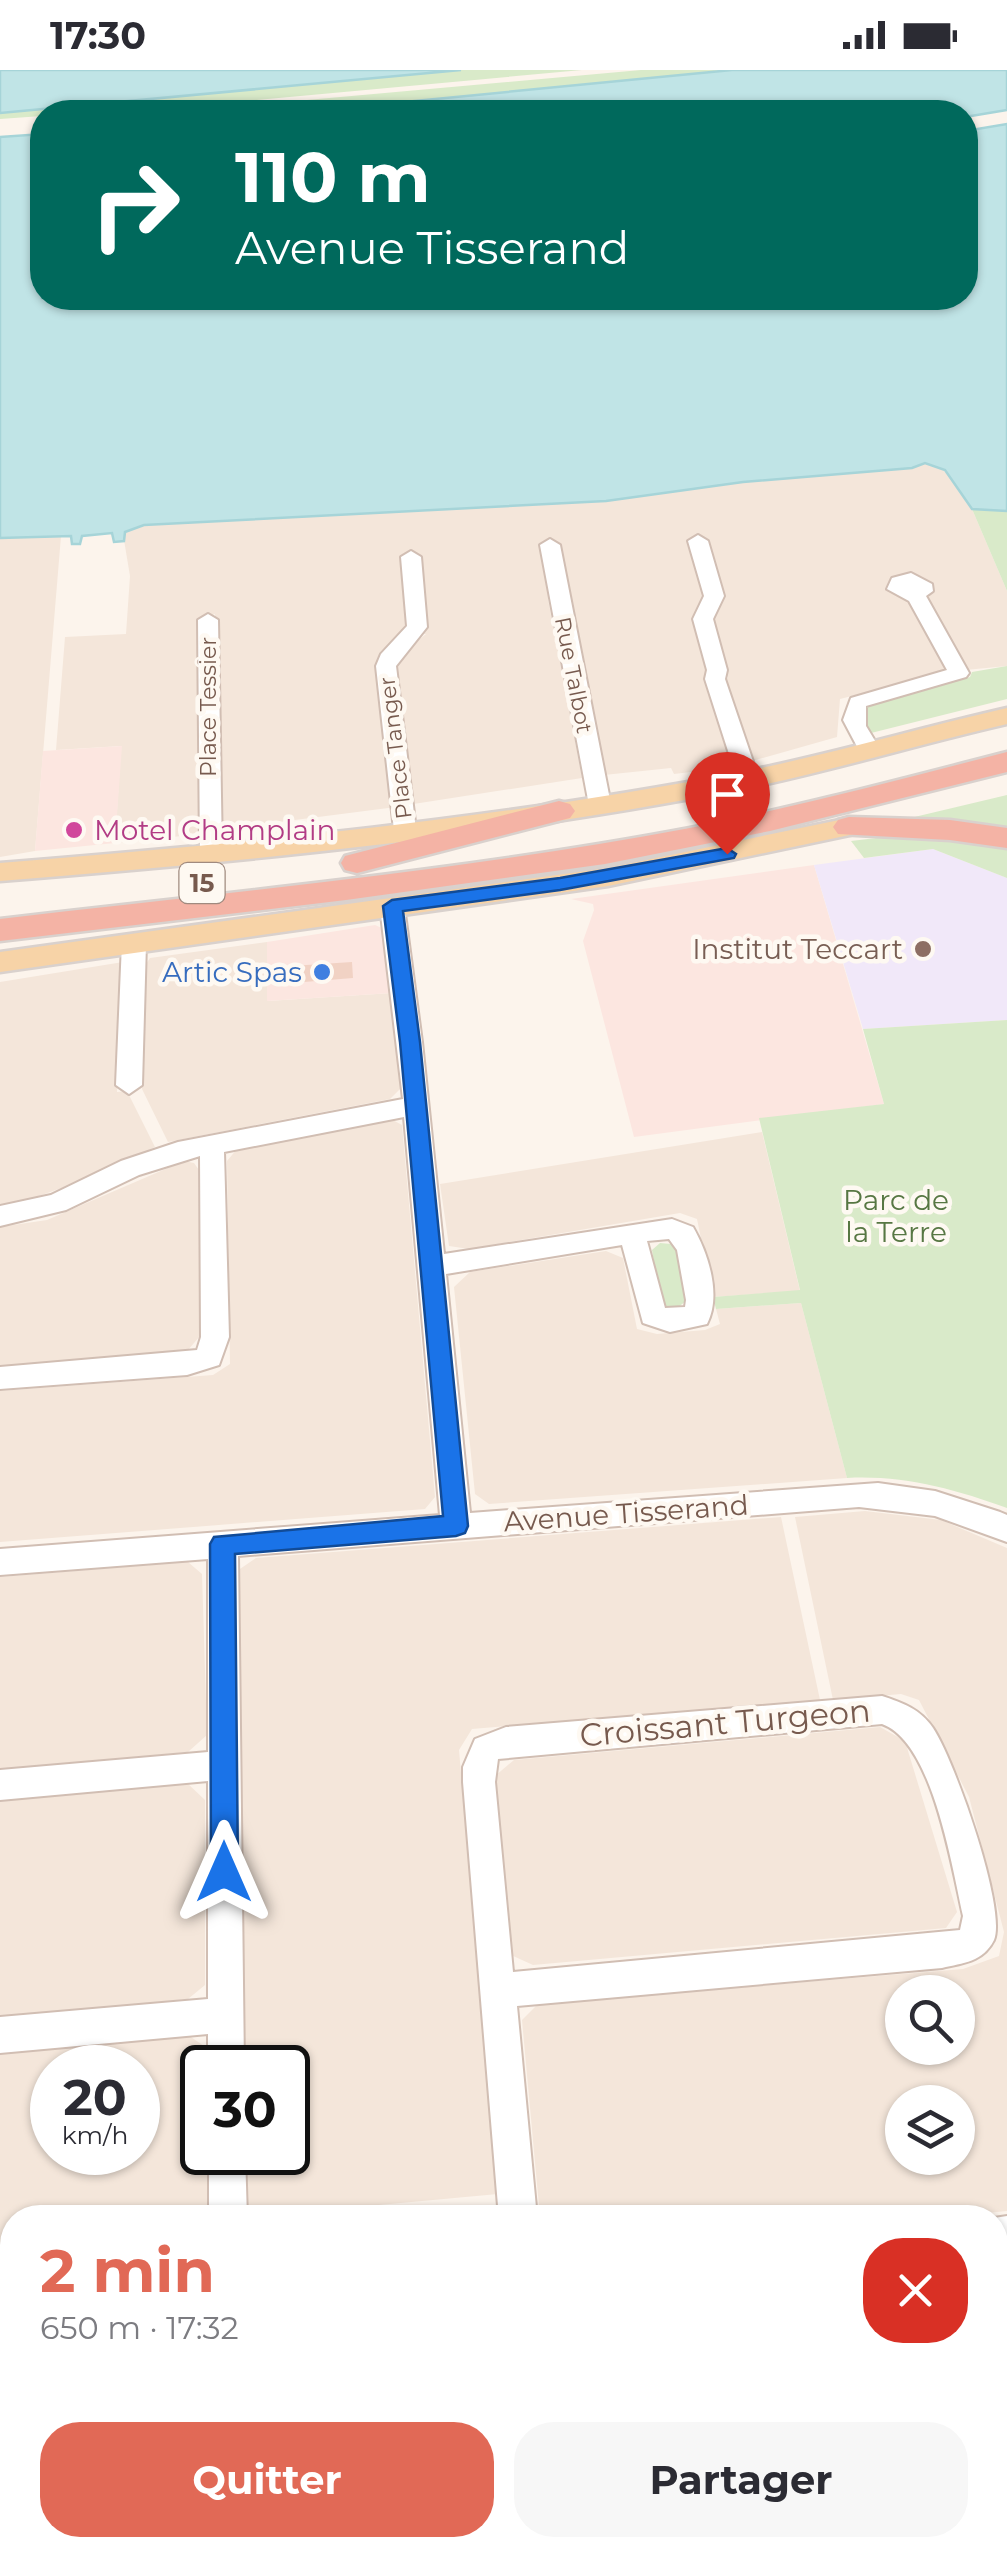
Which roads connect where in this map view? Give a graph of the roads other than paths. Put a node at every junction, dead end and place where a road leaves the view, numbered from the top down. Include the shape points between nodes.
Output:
1 (698, 540) dead end
2 (550, 545) dead end
3 (411, 558) dead end
4 (915, 594) dead end
5 (208, 620) dead end
6 (1007, 716) edge
7 (1007, 740) edge
8 (869, 749) junction
9 (1007, 762) edge
10 (748, 779) junction
11 (1007, 788) edge
12 (600, 805) junction
13 (560, 811) junction
14 (849, 827) junction
15 (405, 830) junction
16 (1007, 838) edge
17 (211, 854) junction
18 (357, 864) junction
19 (0, 872) edge
20 (392, 906) junction
21 (0, 908) edge
22 (232, 929) junction
23 (0, 930) edge
24 (134, 943) junction
25 (0, 946) edge
26 (0, 962) edge
27 (129, 1085) dead end
28 (416, 1106) junction
29 (209, 1144) junction
30 (0, 1216) edge
31 (632, 1234) dead end
32 (431, 1266) junction
33 (0, 1378) edge
34 (456, 1526) junction
35 (1007, 1529) edge
36 (222, 1544) junction
37 (0, 1562) edge
38 (224, 1765) junction
39 (0, 1784) edge
40 (498, 1991) junction
41 (226, 2015) junction
42 (0, 2035) edge
43 (226, 2045) edge
44 (227, 2175) edge
45 (228, 2205) edge
46 (517, 2205) edge

1 - 10 street via 714,596 703,624
2 - 12 street, Rue Talbot
3 - 15 street, Place Tanger via 417,627 386,666
4 - 8 street via 959,673 858,702 855,727
5 - 17 street, Place Tessier
6 - 8 main road
7 - 18 highway via 692,816
8 - 10 main road
9 - 23 highway via 781,819 616,850
10 - 12 main road
11 - 14 highway
12 - 13 main road
13 - 15 main road
13 - 18 highway
14 - 16 highway
14 - 20 main road via 676,865
15 - 17 main road
17 - 19 main road
18 - 21 highway, 15
20 - 22 main road
20 - 28 street
22 - 24 main road
22 - 25 highway
24 - 26 main road
24 - 27 street
28 - 29 street
28 - 32 street
29 - 30 street via 142,1163 58,1203
29 - 33 street via 215,1336 208,1357
31 - 32 street
32 - 34 street
34 - 35 street, Avenue Tisserand via 859,1495 930,1502
34 - 36 street, Avenue Tisserand
36 - 37 street, Avenue Tisserand
36 - 38 street
38 - 39 street
38 - 41 street
40 - 40 street, Croissant Turgeon via 970,1945 980,1934 980,1916 952,1807 919,1733 901,1714 882,1710 506,1742 486,1749 479,1766
40 - 46 street, Croissant Turgeon
41 - 42 street
41 - 43 street
44 - 45 street

